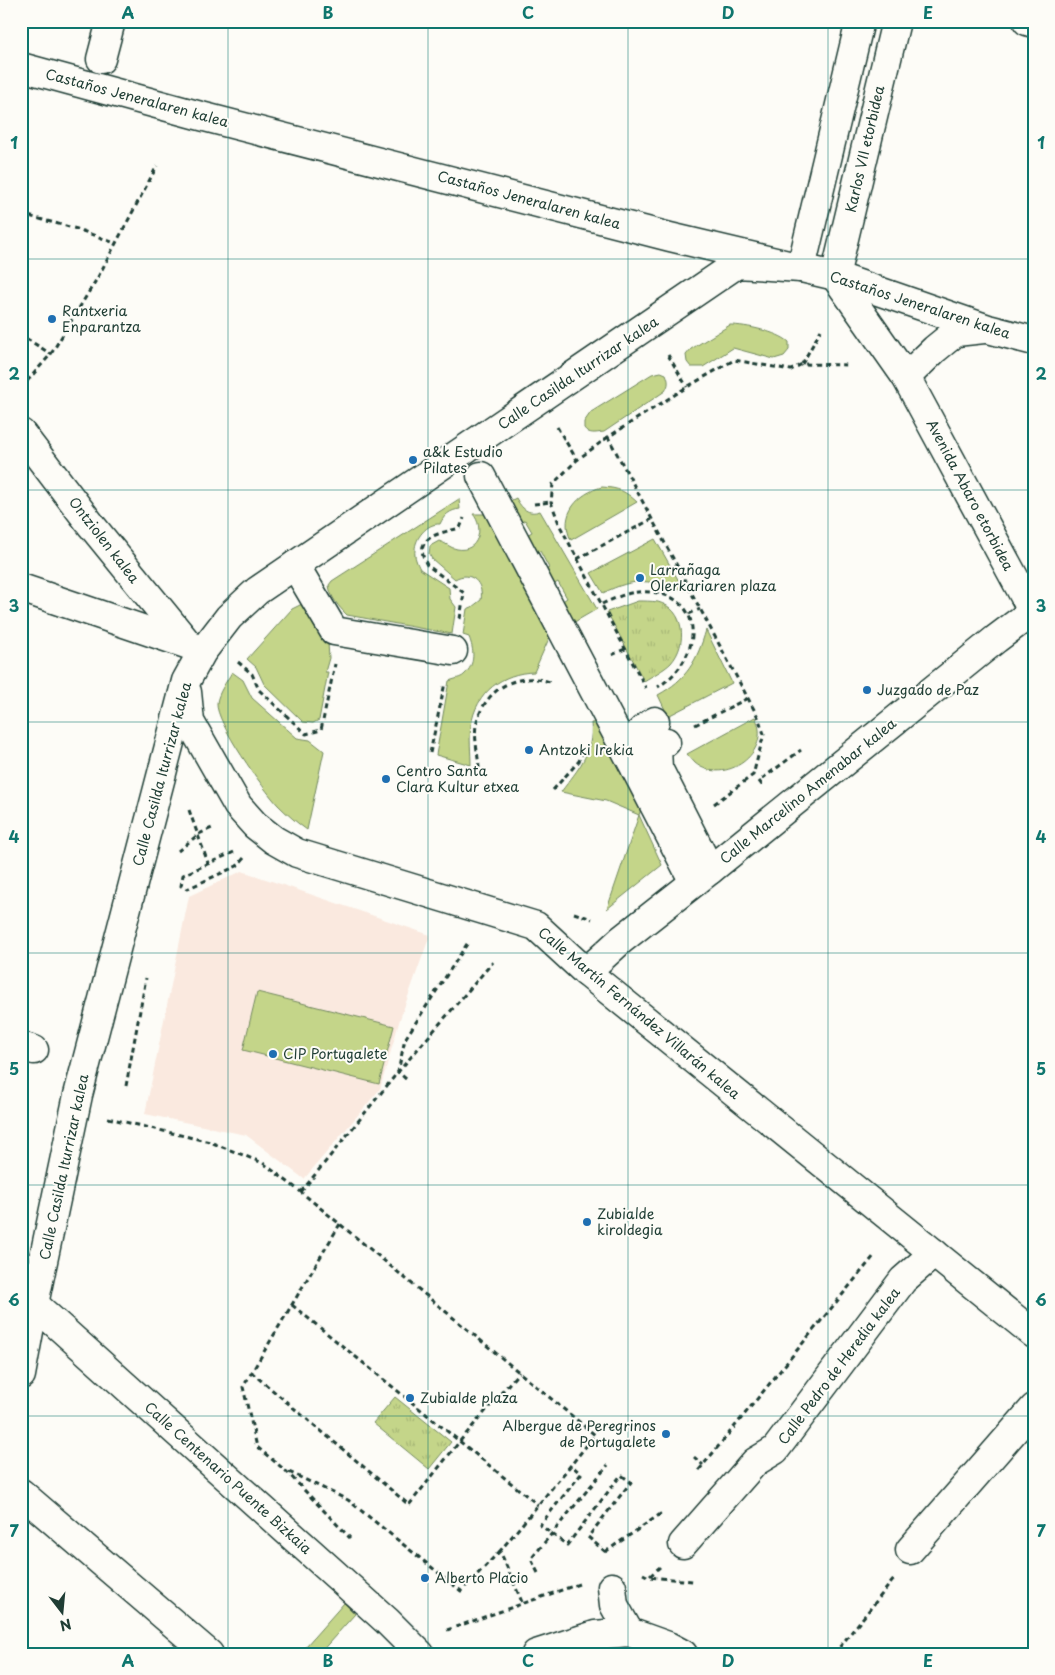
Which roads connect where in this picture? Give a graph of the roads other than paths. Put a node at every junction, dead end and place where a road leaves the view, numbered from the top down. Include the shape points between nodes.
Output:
1 (111, 21) edge
2 (860, 21) edge
3 (896, 21) edge
4 (1028, 21) edge
5 (1034, 23) edge
6 (101, 59) dead end
7 (21, 67) edge
8 (801, 268) junction
9 (835, 276) junction
10 (988, 329) junction
11 (1034, 340) edge
12 (906, 377) junction
13 (21, 433) edge
14 (481, 476) dead end
15 (294, 565) junction
16 (21, 588) edge
17 (1033, 613) edge
18 (453, 651) road end
19 (186, 681) junction
20 (636, 770) junction
21 (702, 876) junction
22 (586, 972) junction
23 (934, 1253) junction
24 (34, 1304) junction
25 (1034, 1334) edge
26 (21, 1375) edge
27 (1034, 1408) edge
28 (21, 1493) edge
29 (683, 1544) dead end
30 (905, 1562) road end
31 (612, 1587) dead end
32 (629, 1632) junction
33 (209, 1654) edge
34 (420, 1654) edge
35 (536, 1654) edge
36 (683, 1654) edge

1 - 6 street
2 - 8 street
3 - 9 street, Karlos VII etorbidea
4 - 5 street
7 - 8 street, Castaños Jeneralaren kalea via 670,237
8 - 9 street, Castaños Jeneralaren kalea
8 - 12 street, Avenida Abaro etorbidea
8 - 15 street, Calle Casilda Iturrizar kalea via 737,264
9 - 10 street, Castaños Jeneralaren kalea
9 - 12 street, Avenida Abaro etorbidea
10 - 11 street, Castaños Jeneralaren kalea
10 - 12 street via 956,332
12 - 17 street, Avenida Abaro etorbidea
13 - 16 street, Ontziolen kalea via 189,646
14 - 20 street
15 - 18 street via 334,631
15 - 19 street, Calle Casilda Iturrizar kalea via 257,591 229,618 202,652
17 - 21 street, Calle Marcelino Amenabar kalea via 996,639
19 - 22 street, Calle Martín Fernández Villarán kalea via 190,722 238,806 274,840 297,853 536,926
19 - 24 street, Calle Casilda Iturrizar kalea via 78,1095
20 - 21 street
20 - 21 street via 632,758 633,742 642,729 670,730 657,749 658,768
21 - 22 street, Calle Marcelino Amenabar kalea
22 - 23 street, Calle Martín Fernández Villarán kalea
23 - 25 street, Calle Martín Fernández Villarán kalea
23 - 29 street, Calle Pedro de Heredia kalea via 903,1280 775,1450 756,1462
24 - 26 street, Calle Casilda Iturrizar kalea
24 - 34 street, Calle Centenario Puente Bizkaia
27 - 30 street
28 - 33 street
31 - 32 street via 614,1606
32 - 35 street via 595,1635
32 - 36 street

